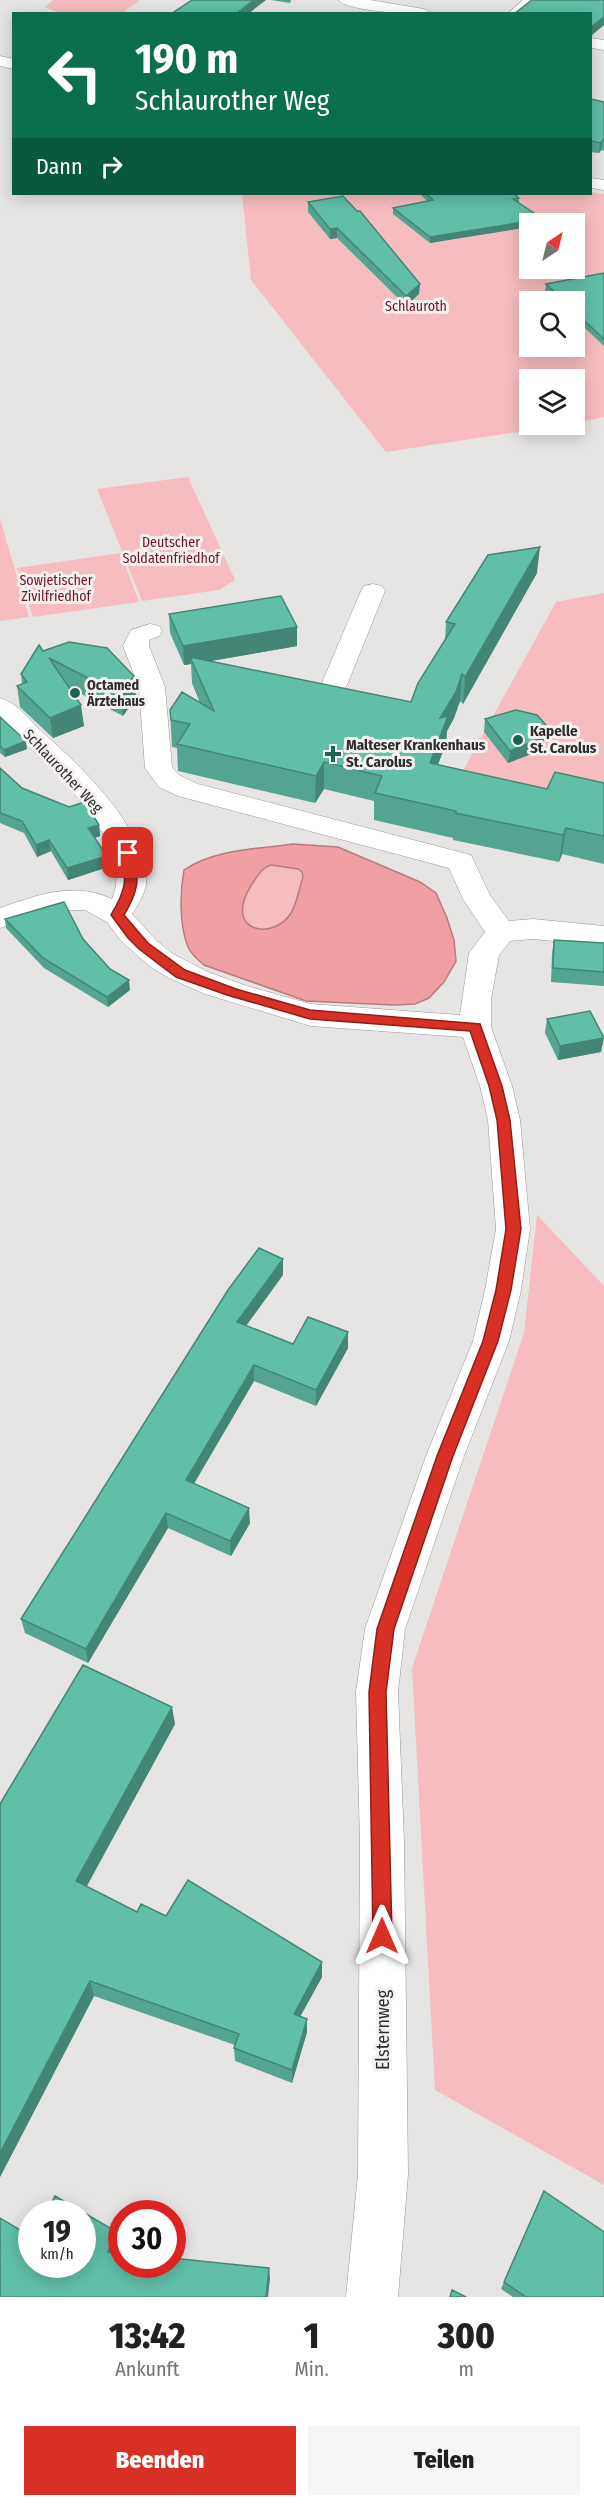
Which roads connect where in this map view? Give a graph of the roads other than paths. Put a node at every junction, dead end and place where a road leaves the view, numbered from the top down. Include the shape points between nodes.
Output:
1 (345, 0) edge
2 (532, 0) edge
3 (413, 12) edge
4 (517, 12) edge
5 (373, 591) dead end
6 (150, 631) dead end
7 (334, 685) edge
8 (0, 706) edge
9 (117, 915) junction
10 (0, 918) edge
11 (501, 932) junction
12 (604, 936) edge
13 (475, 1027) junction
14 (372, 2297) edge

1 - 3 street
2 - 4 street
5 - 7 street
6 - 11 street via 141,634 136,646 152,687 159,768 169,781 188,790 461,862 468,885
8 - 9 street, Schlaurother Weg via 57,761 116,829 128,853 132,878 129,896
9 - 10 street via 91,902 70,900
9 - 13 street via 132,936 180,974 231,992 310,1015
11 - 12 street via 533,928
11 - 13 street, Elsternweg via 484,953
13 - 14 street, Elsternweg via 504,1120 513,1229 491,1341 445,1456 385,1629 377,1692 383,2174

